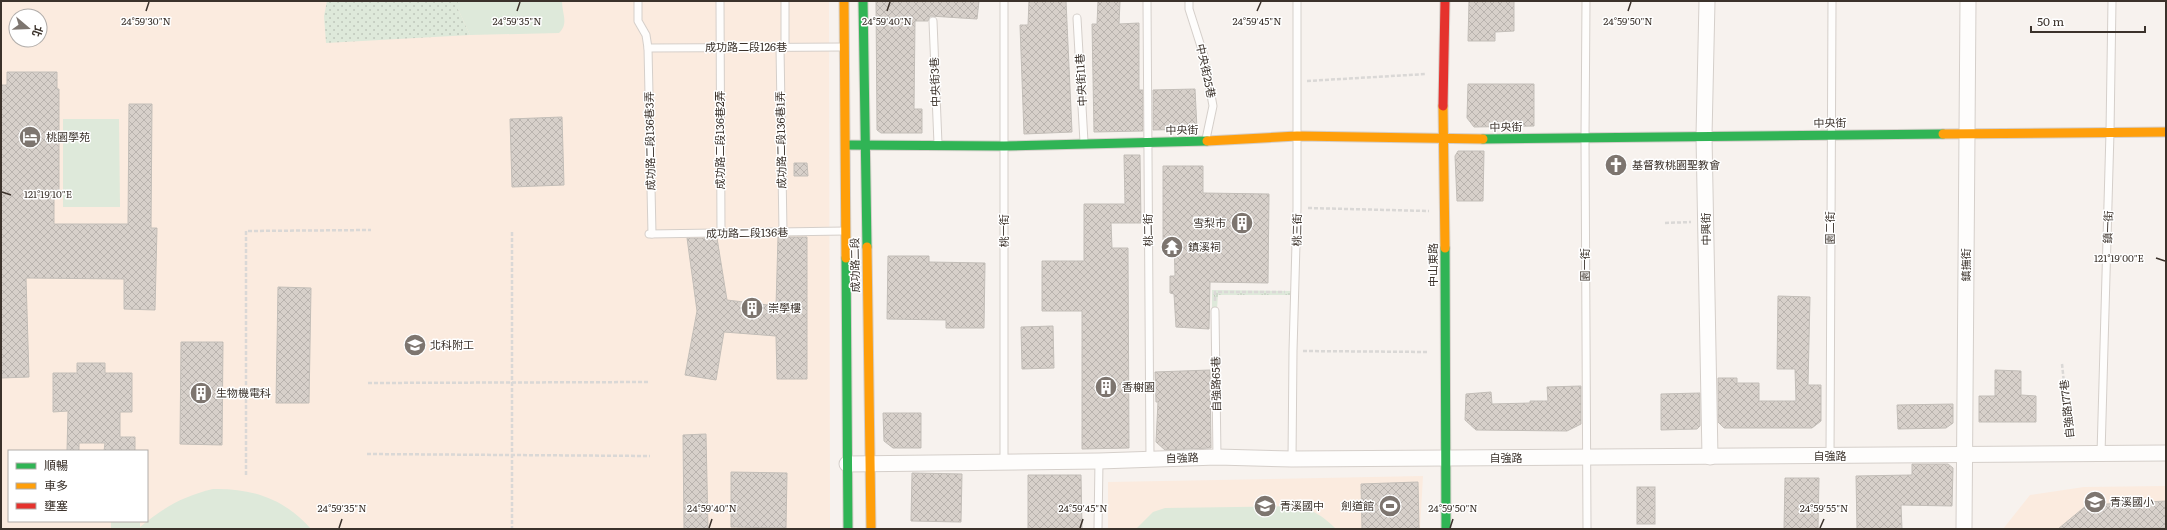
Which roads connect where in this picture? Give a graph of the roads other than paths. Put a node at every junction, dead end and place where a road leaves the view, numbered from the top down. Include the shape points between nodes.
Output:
1 (638, 1) edge
2 (720, 1) edge
3 (785, 1) edge
4 (844, 1) edge
5 (864, 1) edge
6 (1004, 1) edge
7 (1147, 1) edge
8 (1189, 1) edge
9 (1297, 1) edge
10 (1445, 1) edge
11 (1586, 1) edge
12 (1707, 1) edge
13 (1832, 1) edge
14 (1968, 1) edge
15 (2112, 1) edge
16 (1077, 18) dead end
17 (933, 21) dead end
18 (783, 47) junction
19 (845, 47) junction
20 (648, 48) junction
21 (720, 48) junction
22 (2110, 132) junction
23 (2166, 132) edge
24 (1967, 134) junction
25 (1831, 135) junction
26 (1297, 136) junction
27 (1704, 136) junction
28 (1585, 138) junction
29 (1442, 139) junction
30 (1205, 141) junction
31 (1147, 142) junction
32 (1084, 143) junction
33 (938, 144) junction
34 (846, 145) junction
35 (865, 145) junction
36 (1004, 146) junction
37 (845, 231) junction
38 (783, 232) junction
39 (721, 233) junction
40 (651, 234) joint
41 (1215, 311) road end
42 (2166, 453) edge
43 (2101, 454) junction
44 (1965, 455) junction
45 (1830, 456) junction
46 (1217, 457) junction
47 (1710, 457) junction
48 (1586, 458) junction
49 (1292, 459) junction
50 (1446, 459) junction
51 (1150, 460) junction
52 (1004, 461) junction
53 (1099, 461) junction
54 (870, 463) junction
55 (847, 464) junction
56 (848, 529) edge
57 (871, 529) edge
58 (1098, 529) edge
59 (1446, 529) edge
60 (1587, 529) edge
61 (1964, 529) edge

1 - 20 lane, 成功路二段136巷3弄 via 638,21 646,35
2 - 21 lane, 成功路二段136巷2弄
3 - 18 lane, 成功路二段136巷1弄
4 - 19 street, 成功路二段
5 - 35 street, 成功路二段
6 - 36 lane, 桃一街
7 - 31 lane, 桃二街
8 - 30 lane, 中央街25巷 via 1189,9 1204,56 1213,106
9 - 26 lane, 桃三街
10 - 29 street, 中山東路
11 - 28 lane, 園一街
12 - 27 street, 中興街
13 - 25 lane, 園二街
14 - 24 street, 鎮撫街
15 - 22 lane, 鎮一街
16 - 32 lane, 中央街11巷
17 - 33 lane, 中央街3巷
18 - 19 lane, 成功路二段126巷
18 - 21 lane, 成功路二段126巷
18 - 38 lane, 成功路二段136巷1弄
19 - 34 street, 成功路二段
20 - 21 lane, 成功路二段126巷
20 - 40 lane, 成功路二段136巷3弄
21 - 39 lane, 成功路二段136巷2弄
22 - 23 street, 中央街
22 - 24 street, 中央街
22 - 43 lane, 鎮一街
24 - 25 street, 中央街
24 - 44 street, 鎮撫街
25 - 27 street, 中央街
25 - 45 lane, 園二街
26 - 29 street, 中央街
26 - 30 street, 中央街
26 - 49 lane, 桃三街
27 - 28 street, 中央街
27 - 47 street, 中興街
28 - 29 street, 中央街
28 - 48 lane, 園一街
29 - 50 street, 中山東路 via 1445,211
30 - 31 street, 中央街
31 - 32 street, 中央街
31 - 51 lane, 桃二街
32 - 36 street, 中央街
33 - 35 street, 中央街
33 - 36 street, 中央街
34 - 35 street, 中央街
34 - 37 street, 成功路二段
35 - 54 street, 成功路二段
36 - 52 lane, 桃一街
37 - 38 lane, 成功路二段136巷
37 - 55 street, 成功路二段
38 - 39 lane, 成功路二段136巷
39 - 40 lane, 成功路二段136巷
41 - 46 lane, 自強路65巷
42 - 43 street, 自強路
43 - 44 street, 自強路
44 - 45 street, 自強路
44 - 61 street, 鎮撫街
45 - 47 street, 自強路
46 - 49 street, 自強路
46 - 51 street, 自強路
47 - 48 street, 自強路
48 - 50 street, 自強路
48 - 60 lane, 園一街
49 - 50 street, 自強路
50 - 59 street, 中山東路
51 - 53 street, 自強路
52 - 53 street, 自強路
52 - 54 street, 自強路
53 - 58 lane
54 - 55 street, 自強路
54 - 57 street, 成功路二段
55 - 56 street, 成功路二段

